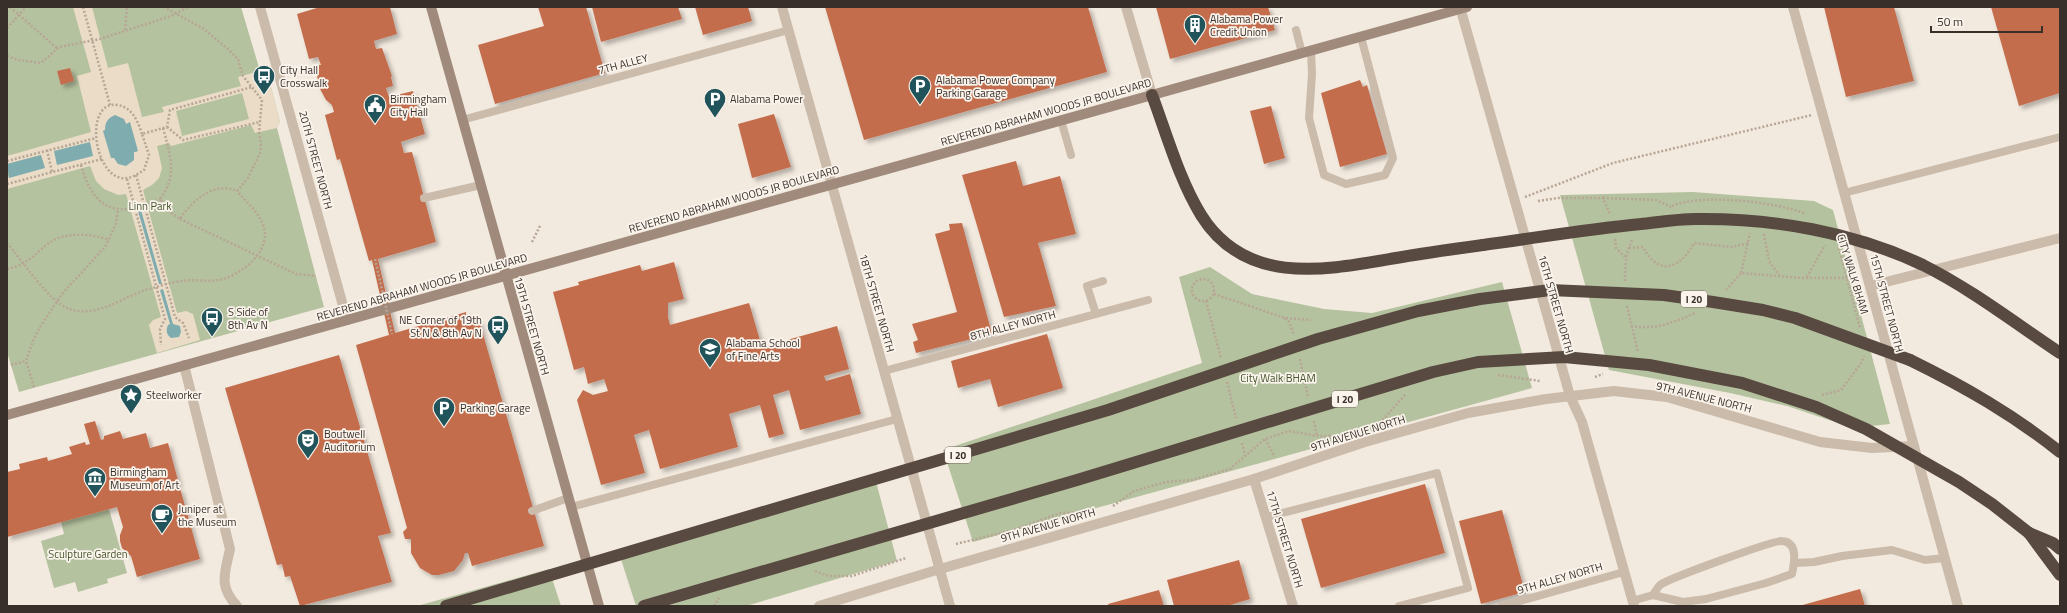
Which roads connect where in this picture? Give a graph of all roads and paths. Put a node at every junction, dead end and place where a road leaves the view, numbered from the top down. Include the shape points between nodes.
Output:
1 (10, 7) edge
2 (26, 7) edge
3 (82, 7) edge
4 (127, 7) edge
5 (164, 7) edge
6 (188, 7) edge
7 (260, 7) edge
8 (431, 7) edge
9 (782, 7) edge
10 (1126, 7) edge
11 (1793, 7) edge
12 (1463, 8) edge
13 (176, 14) junction
14 (19, 15) junction
15 (7, 28) edge
16 (126, 30) junction
17 (789, 30) junction
18 (1296, 30) dead end
19 (1361, 37) junction
20 (92, 41) junction
21 (58, 49) junction
22 (1306, 52) junction
23 (7, 56) edge
24 (252, 87) junction
25 (1152, 95) junction
26 (110, 105) junction
27 (1822, 112) junction
28 (462, 120) junction
29 (1062, 120) junction
30 (260, 122) junction
31 (167, 127) junction
32 (163, 128) junction
33 (142, 134) junction
34 (2060, 137) edge
35 (96, 138) junction
36 (46, 150) junction
37 (1071, 155) dead end
38 (102, 159) junction
39 (7, 160) edge
40 (81, 165) junction
41 (52, 172) junction
42 (136, 175) junction
43 (127, 178) junction
44 (7, 184) edge
45 (481, 185) junction
46 (831, 185) junction
47 (237, 191) junction
48 (1844, 193) junction
49 (424, 198) dead end
50 (1603, 198) junction
51 (160, 199) junction
52 (1514, 201) junction
53 (1538, 201) dead end
54 (1755, 203) junction
55 (144, 205) junction
56 (133, 207) junction
57 (1671, 207) junction
58 (118, 209) junction
59 (1666, 209) dead end
60 (1754, 209) dead end
61 (1809, 215) dead end
62 (180, 219) junction
63 (1611, 221) dead end
64 (540, 226) dead end
65 (1751, 227) dead end
66 (1762, 232) dead end
67 (1635, 234) dead end
68 (1614, 235) dead end
69 (2060, 238) edge
70 (109, 240) junction
71 (532, 242) dead end
72 (7, 243) edge
73 (1749, 243) junction
74 (1826, 244) dead end
75 (1837, 244) dead end
76 (1629, 248) junction
77 (256, 256) junction
78 (1626, 258) junction
79 (375, 259) dead end
80 (24, 263) junction
81 (7, 269) edge
82 (1741, 273) dead end
83 (316, 276) dead end
84 (506, 276) junction
85 (1779, 276) dead end
86 (1807, 278) dead end
87 (1103, 281) dead end
88 (1624, 283) dead end
89 (165, 285) junction
90 (1870, 286) junction
91 (156, 287) junction
92 (1214, 294) junction
93 (1626, 299) dead end
94 (1148, 300) dead end
95 (57, 301) junction
96 (1096, 314) junction
97 (1285, 318) junction
98 (347, 320) junction
99 (1311, 320) dead end
100 (392, 334) dead end
101 (1862, 335) dead end
102 (1295, 337) dead end
103 (189, 338) dead end
104 (161, 345) dead end
105 (1298, 352) dead end
106 (2060, 353) edge
107 (1639, 356) dead end
108 (26, 361) junction
109 (11, 365) dead end
110 (184, 365) junction
111 (884, 371) junction
112 (1494, 375) dead end
113 (1540, 381) dead end
114 (34, 387) dead end
115 (1410, 390) dead end
116 (1570, 396) junction
117 (1308, 398) dead end
118 (1312, 413) dead end
119 (7, 415) edge
120 (897, 419) junction
121 (1370, 428) dead end
122 (1350, 434) dead end
123 (1317, 436) junction
124 (1265, 439) junction
125 (1914, 446) junction
126 (2060, 452) edge
127 (1274, 457) dead end
128 (1254, 479) junction
129 (570, 503) junction
130 (1110, 508) dead end
131 (532, 511) dead end
132 (1094, 512) dead end
133 (1267, 517) junction
134 (2029, 533) junction
135 (956, 544) dead end
136 (2060, 549) edge
137 (1945, 558) junction
138 (1795, 563) junction
139 (940, 569) junction
140 (1624, 572) junction
141 (2060, 575) edge
142 (1653, 595) junction
143 (1633, 603) edge
144 (237, 606) edge
145 (446, 606) edge
146 (599, 606) edge
147 (644, 606) edge
148 (819, 606) edge
149 (950, 606) edge
150 (1293, 606) edge
151 (1399, 606) edge
152 (1502, 606) edge
153 (1958, 606) edge

1 - 14 path
2 - 14 path
3 - 20 path
4 - 16 path
5 - 13 path
6 - 13 path
7 - 98 street, 20TH STREET NORTH
8 - 28 main road, 19TH STREET NORTH
9 - 17 street, 18TH STREET NORTH
10 - 25 street
11 - 27 street, 15TH STREET NORTH
12 - 19 main road, REVEREND ABRAHAM WOODS JR BOULEVARD
12 - 52 street, 16TH STREET NORTH
13 - 16 path
13 - 24 path via 204,29 229,50 238,59 243,76
14 - 15 path
14 - 21 path
16 - 20 path
17 - 28 lane, 7TH ALLEY
17 - 46 street, 18TH STREET NORTH
18 - 22 lane
19 - 22 main road, REVEREND ABRAHAM WOODS JR BOULEVARD
19 - 22 lane via 1393,158 1385,175 1346,184 1324,175 1308,118 1312,74
20 - 21 path via 66,45
20 - 26 path
21 - 23 path via 41,63
22 - 25 main road, REVEREND ABRAHAM WOODS JR BOULEVARD
24 - 30 path via 262,100
24 - 31 path via 170,110
25 - 29 main road, REVEREND ABRAHAM WOODS JR BOULEVARD
25 - 106 highway, bridge via 1184,181 1202,216 1216,234 1236,252 1264,264 1292,270 1344,268 1483,245 1624,226 1695,218 1750,220 1846,237 1886,250 1923,266 1970,292
26 - 33 path via 128,109 136,117
26 - 35 path via 102,109 97,123
27 - 48 street, 15TH STREET NORTH
27 - 52 path via 1613,162
28 - 45 main road, 19TH STREET NORTH
29 - 37 lane
29 - 46 main road, REVEREND ABRAHAM WOODS JR BOULEVARD
30 - 31 path via 183,140
30 - 47 path via 260,153 246,182
31 - 32 path
32 - 33 path
32 - 51 path via 172,167 171,180
33 - 42 path via 149,155 144,170
34 - 48 lane
35 - 36 path
35 - 38 path
36 - 39 path
36 - 41 path
38 - 40 path
38 - 43 path via 114,176
40 - 41 path
40 - 58 path via 95,197 106,206
41 - 44 path
42 - 43 path
42 - 55 path
43 - 56 path
45 - 49 lane
45 - 84 main road, 19TH STREET NORTH
46 - 84 main road, REVEREND ABRAHAM WOODS JR BOULEVARD
46 - 111 street, 18TH STREET NORTH
47 - 62 path via 225,187 213,189 190,206
47 - 77 path via 258,215 265,230
48 - 90 street, 15TH STREET NORTH
50 - 53 path via 1558,198
50 - 57 path via 1656,200
50 - 63 path
51 - 55 path
51 - 62 path via 170,212
52 - 116 street, 16TH STREET NORTH
54 - 57 path via 1695,200
54 - 60 path
54 - 61 path via 1784,206
55 - 56 path
55 - 89 path
56 - 58 path
56 - 91 path
57 - 59 path
58 - 70 path via 116,224
62 - 77 path
64 - 71 path
65 - 73 path
66 - 85 path via 1766,238 1769,261
67 - 76 path
68 - 78 path via 1616,248
69 - 90 street
70 - 80 path via 87,234 65,237 54,240
70 - 95 path via 99,255
72 - 80 path
73 - 76 path via 1732,247 1694,243 1688,256 1678,264 1668,267 1648,257 1643,248
73 - 82 path
74 - 86 path
75 - 101 path, CITY WALK BHAM
76 - 78 path
77 - 83 path via 296,274
77 - 89 path via 244,269 226,278 182,281
78 - 88 path
79 - 100 path, bridge
80 - 81 path
80 - 95 path
84 - 98 main road, REVEREND ABRAHAM WOODS JR BOULEVARD
84 - 129 main road, 19TH STREET NORTH
87 - 96 lane via 1087,286
89 - 91 path
89 - 103 path via 175,317 183,323
90 - 125 street, 15TH STREET NORTH
91 - 95 path via 142,290 115,304 96,310 72,310
91 - 104 path via 165,319 160,329
92 - 92 path via 1213,284 1207,279 1197,280 1192,286 1192,294 1197,300 1205,301
92 - 97 path
93 - 107 path
94 - 96 lane, 8TH ALLEY NORTH
95 - 108 path via 40,327
96 - 111 lane, 8TH ALLEY NORTH
97 - 99 path
97 - 102 path
98 - 110 main road, REVEREND ABRAHAM WOODS JR BOULEVARD
105 - 117 path
108 - 109 path
108 - 114 path
110 - 119 main road, REVEREND ABRAHAM WOODS JR BOULEVARD
110 - 144 street via 230,549 224,577 229,597
111 - 120 street, 18TH STREET NORTH
112 - 113 path
115 - 121 path via 1376,426
116 - 125 street, 9TH AVENUE NORTH via 1614,391 1667,397 1820,442 1872,448
116 - 128 street, 9TH AVENUE NORTH via 1468,413 1365,442
116 - 140 street, 16TH STREET NORTH via 1582,422
118 - 123 path
120 - 129 lane
120 - 139 street, 18TH STREET NORTH
122 - 123 path
123 - 124 path via 1289,431
124 - 127 path
124 - 130 path via 1230,470 1134,491
125 - 137 street, 15TH STREET NORTH
126 - 145 highway, I 20, bridge via 1982,397 1910,360 1795,318 1762,310 1664,295 1550,290 1480,299 1418,311 1318,339 1108,410
128 - 133 street, 17TH STREET NORTH
128 - 139 street, 9TH AVENUE NORTH
129 - 131 lane
129 - 146 main road, 19TH STREET NORTH
132 - 135 path via 1060,513 1013,530
133 - 150 street, 17TH STREET NORTH
133 - 151 lane via 1437,473 1468,588
134 - 136 highway, I 20 via 2053,543
134 - 141 highway
134 - 147 highway, I 20, bridge via 1992,504 1929,464 1849,421 1742,382 1648,365 1557,358 1478,362 1433,372
137 - 138 lane via 1925,560 1892,550
137 - 153 street, 15TH STREET NORTH
138 - 142 lane via 1792,574 1706,599 1683,602
138 - 142 lane via 1794,550 1782,541 1687,573 1660,585
139 - 148 street, 9TH AVENUE NORTH
139 - 149 street, 18TH STREET NORTH
140 - 143 street, 16TH STREET NORTH
140 - 152 lane, 9TH ALLEY NORTH
142 - 143 lane

